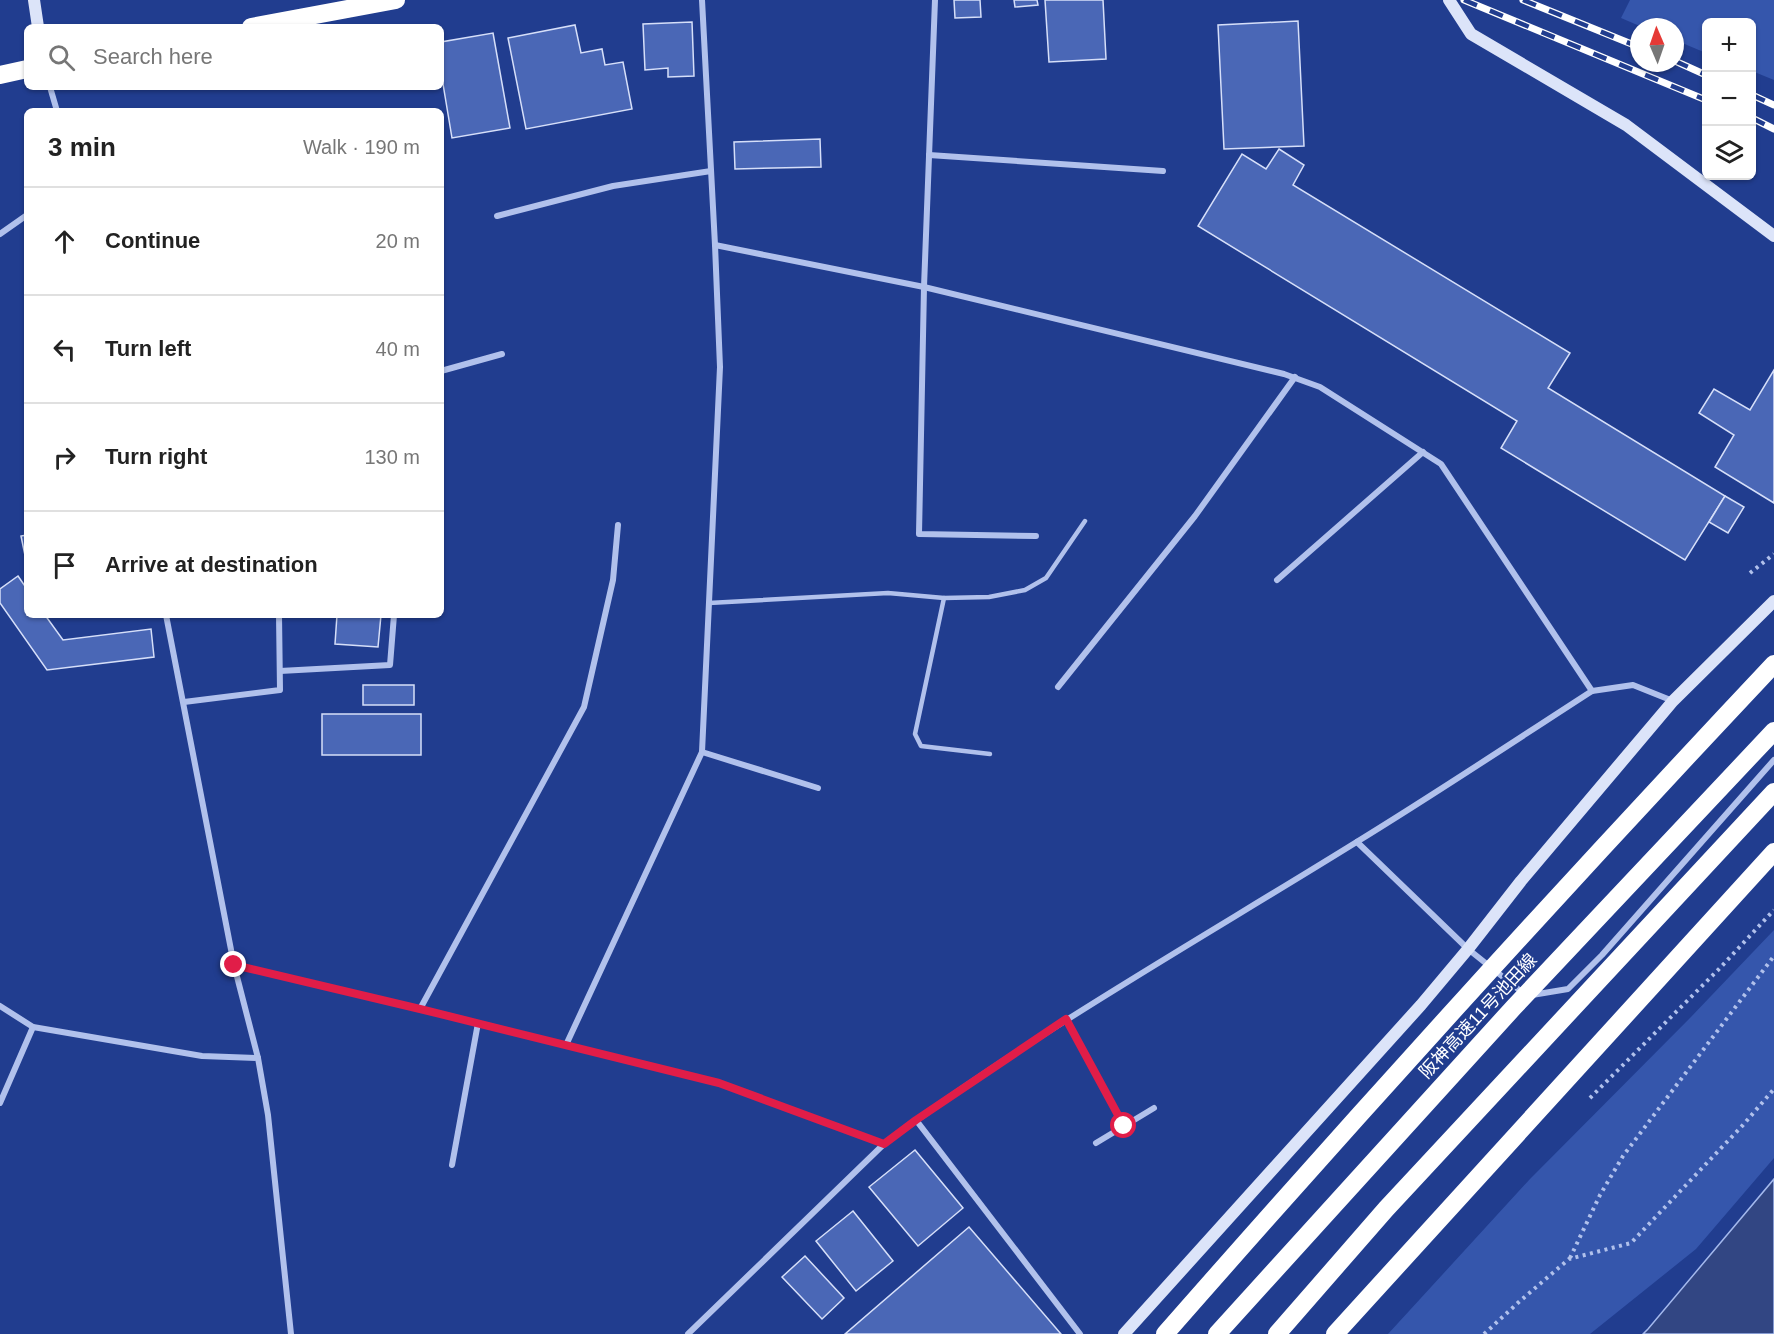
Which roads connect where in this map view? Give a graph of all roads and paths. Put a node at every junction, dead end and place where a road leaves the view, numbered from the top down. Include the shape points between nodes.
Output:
1 (34, 0) edge
2 (396, 0) edge
3 (702, 0) edge
4 (935, 0) edge
5 (1449, 0) edge
6 (38, 24) edge
7 (268, 24) edge
8 (24, 70) edge
9 (0, 75) edge
10 (51, 90) edge
11 (56, 108) edge
12 (929, 155) junction
13 (711, 171) junction
14 (1163, 171) dead end
15 (24, 216) edge
16 (497, 216) dead end
17 (0, 234) edge
18 (1774, 236) edge
19 (716, 245) junction
20 (924, 287) junction
21 (502, 354) dead end
22 (444, 369) edge
23 (1295, 377) junction
24 (1423, 452) junction
25 (1084, 521) dead end
26 (618, 525) dead end
27 (1036, 536) dead end
28 (1774, 554) edge
29 (1750, 573) dead end
30 (1277, 580) dead end
31 (944, 598) junction
32 (1774, 601) edge
33 (708, 603) junction
34 (167, 618) edge
35 (279, 618) edge
36 (394, 618) edge
37 (1774, 664) edge
38 (280, 671) junction
39 (1058, 687) dead end
40 (1592, 691) junction
41 (1672, 701) junction
42 (184, 702) junction
43 (1774, 731) edge
44 (702, 752) junction
45 (990, 754) dead end
46 (1774, 760) edge
47 (818, 788) dead end
48 (1774, 792) edge
49 (1357, 842) junction
50 (1774, 852) edge
51 (1774, 910) edge
52 (1467, 950) junction
53 (1774, 956) edge
54 (234, 965) junction
55 (0, 1006) edge
56 (420, 1009) junction
57 (1066, 1019) junction
58 (478, 1023) junction
59 (33, 1027) junction
60 (566, 1045) junction
61 (258, 1059) junction
62 (1774, 1089) edge
63 (1588, 1100) dead end
64 (0, 1103) edge
65 (1154, 1108) dead end
66 (916, 1120) junction
67 (1124, 1126) junction
68 (1096, 1143) dead end
69 (884, 1144) junction
70 (452, 1165) dead end
71 (1569, 1258) junction
72 (291, 1334) edge
73 (688, 1334) edge
74 (1080, 1334) edge
75 (1124, 1334) edge
76 (1165, 1334) edge
77 (1217, 1334) edge
78 (1277, 1334) edge
79 (1335, 1334) edge
80 (1484, 1334) edge

1 - 6 street
2 - 7 highway
3 - 13 street
4 - 12 street
5 - 18 street via 1471,34 1626,125
8 - 9 highway
10 - 11 street
12 - 14 street
12 - 20 street
13 - 16 street via 613,186
13 - 19 street
15 - 17 street
19 - 20 street
19 - 33 street via 720,367
20 - 23 street
20 - 27 street via 919,534
21 - 22 street
23 - 24 street via 1320,387
23 - 39 street via 1195,516
24 - 30 street
24 - 40 street via 1441,464
25 - 31 lane via 1046,578 1025,590 989,597
26 - 56 street via 613,580 584,707
28 - 29 path
31 - 33 lane via 888,592
31 - 45 lane via 915,734 921,746
32 - 41 street
33 - 44 street
34 - 42 street
35 - 38 street
36 - 38 street via 390,665
37 - 76 highway, bridge via 1355,1119
38 - 42 street via 280,690
40 - 41 street via 1633,685
40 - 49 street
41 - 52 street
42 - 54 street
43 - 77 highway, 阪神高速11号池田線, bridge via 1514,1007
44 - 47 street
44 - 60 street
46 - 52 street via 1568,989 1527,996
48 - 78 highway via 1386,1209
49 - 52 street
49 - 57 street
50 - 79 highway
51 - 63 path
52 - 75 street
53 - 71 path via 1623,1156
54 - 56 street
54 - 61 street
55 - 59 street
56 - 58 street
57 - 66 street
57 - 67 street
58 - 60 street
58 - 70 street
59 - 61 street via 202,1056
59 - 64 street
60 - 69 street via 719,1083
61 - 72 street via 268,1115
62 - 71 path via 1631,1243
65 - 67 street
66 - 69 street
66 - 74 street
67 - 68 street
69 - 73 street
71 - 80 path

